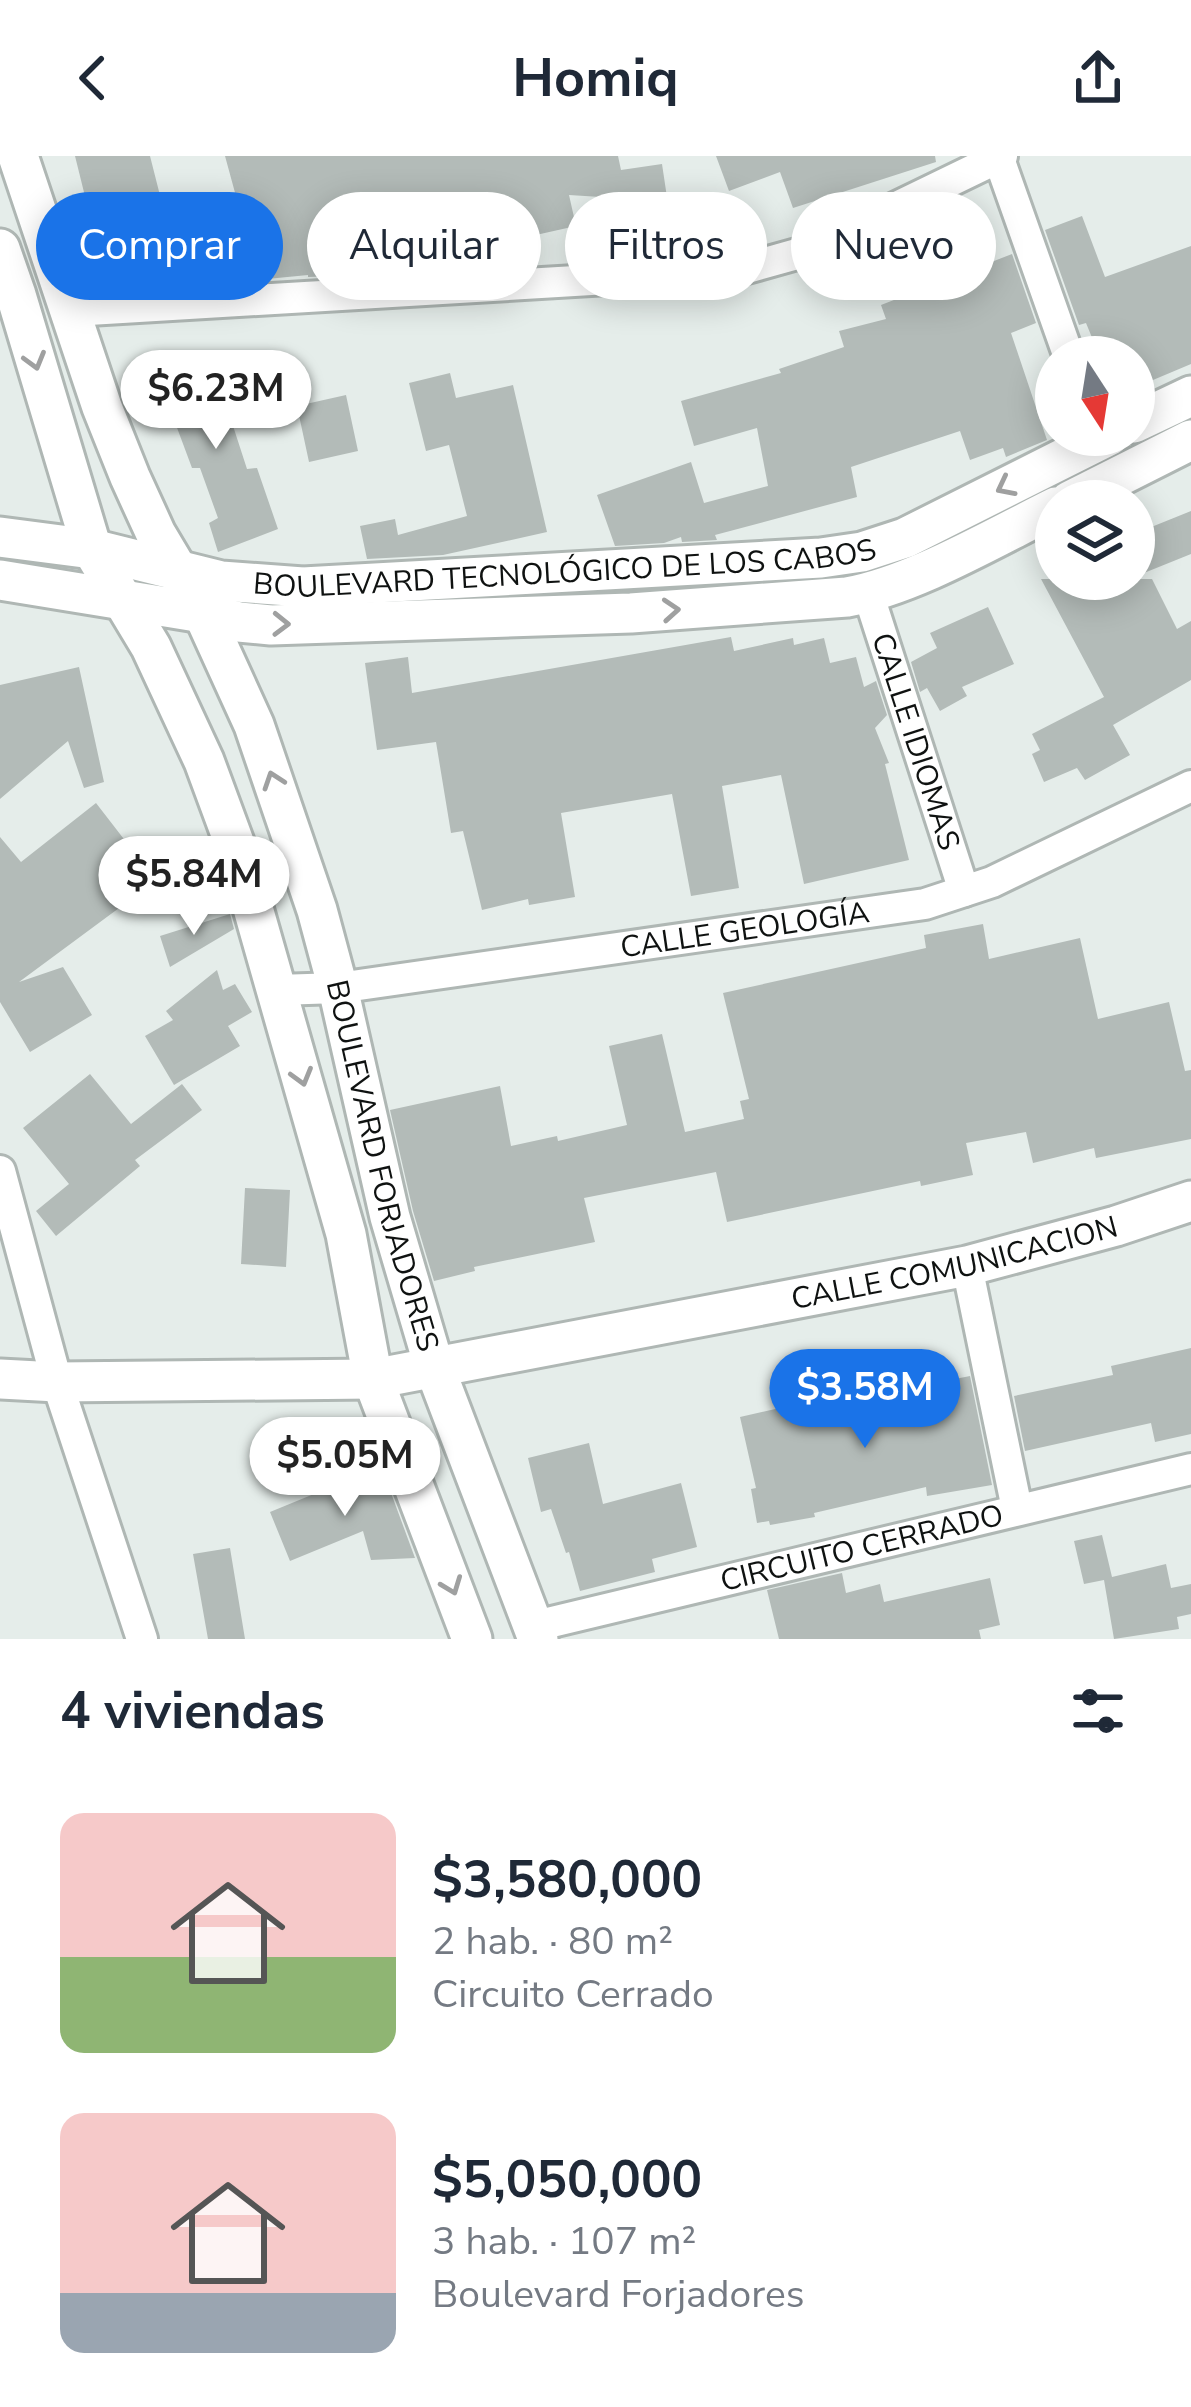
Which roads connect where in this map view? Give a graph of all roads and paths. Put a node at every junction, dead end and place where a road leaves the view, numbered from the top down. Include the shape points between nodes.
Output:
1 (18, 156) edge
2 (999, 157) edge
3 (0, 249) edge
4 (72, 311) junction
5 (1062, 336) edge
6 (1191, 396) edge
7 (1155, 413) edge
8 (1191, 440) edge
9 (1066, 456) edge
10 (1112, 480) edge
11 (1035, 518) edge
12 (0, 537) edge
13 (92, 549) junction
14 (178, 569) junction
15 (0, 580) edge
16 (868, 593) junction
17 (124, 599) junction
18 (202, 613) junction
19 (1191, 786) edge
20 (964, 891) junction
21 (338, 988) junction
22 (278, 990) junction
23 (0, 1171) edge
24 (1191, 1201) edge
25 (967, 1266) junction
26 (434, 1366) junction
27 (373, 1378) junction
28 (0, 1379) edge
29 (57, 1382) junction
30 (1191, 1469) edge
31 (1016, 1509) junction
32 (537, 1633) edge
33 (142, 1639) edge
34 (472, 1639) edge

1 - 4 street, BOULEVARD FORJADORES
2 - 4 street via 804,252 747,268
2 - 5 street
3 -> 13 street, BOULEVARD FORJADORES
4 - 14 street, BOULEVARD FORJADORES via 130,477
6 - 7 street, BOULEVARD TECNOLÓGICO DE LOS CABOS
8 - 10 street
9 -> 14 street, BOULEVARD TECNOLÓGICO DE LOS CABOS via 904,538 840,556 303,587
11 - 16 street, BOULEVARD TECNOLÓGICO DE LOS CABOS
12 - 13 street, BOULEVARD TECNOLÓGICO DE LOS CABOS
13 - 14 street, BOULEVARD TECNOLÓGICO DE LOS CABOS
13 - 17 street, BOULEVARD FORJADORES
14 - 18 street, BOULEVARD FORJADORES
15 - 17 street, BOULEVARD TECNOLÓGICO DE LOS CABOS
18 -> 16 street, BOULEVARD TECNOLÓGICO DE LOS CABOS via 238,622 339,624 631,613
16 - 20 street, CALLE IDIOMAS
17 - 18 street, BOULEVARD TECNOLÓGICO DE LOS CABOS
17 - 22 street, BOULEVARD FORJADORES via 204,761
21 -> 18 street, BOULEVARD FORJADORES via 262,747
19 - 20 street, CALLE GEOLOGÍA
20 - 21 street, CALLE GEOLOGÍA via 876,912
21 - 22 street, CALLE GEOLOGÍA
21 - 26 street, BOULEVARD FORJADORES
22 -> 27 street, BOULEVARD FORJADORES via 346,1234
23 - 29 street
24 - 25 street, CALLE COMUNICACION
25 - 26 street, CALLE COMUNICACION
25 - 31 street
26 - 27 street, CALLE COMUNICACION
26 - 32 street, BOULEVARD FORJADORES
27 - 29 street, CALLE COMUNICACION
27 -> 34 street, BOULEVARD FORJADORES
28 - 29 street, CALLE COMUNICACION
29 - 33 street
30 - 31 street, CIRCUITO CERRADO
31 - 32 street, CIRCUITO CERRADO

